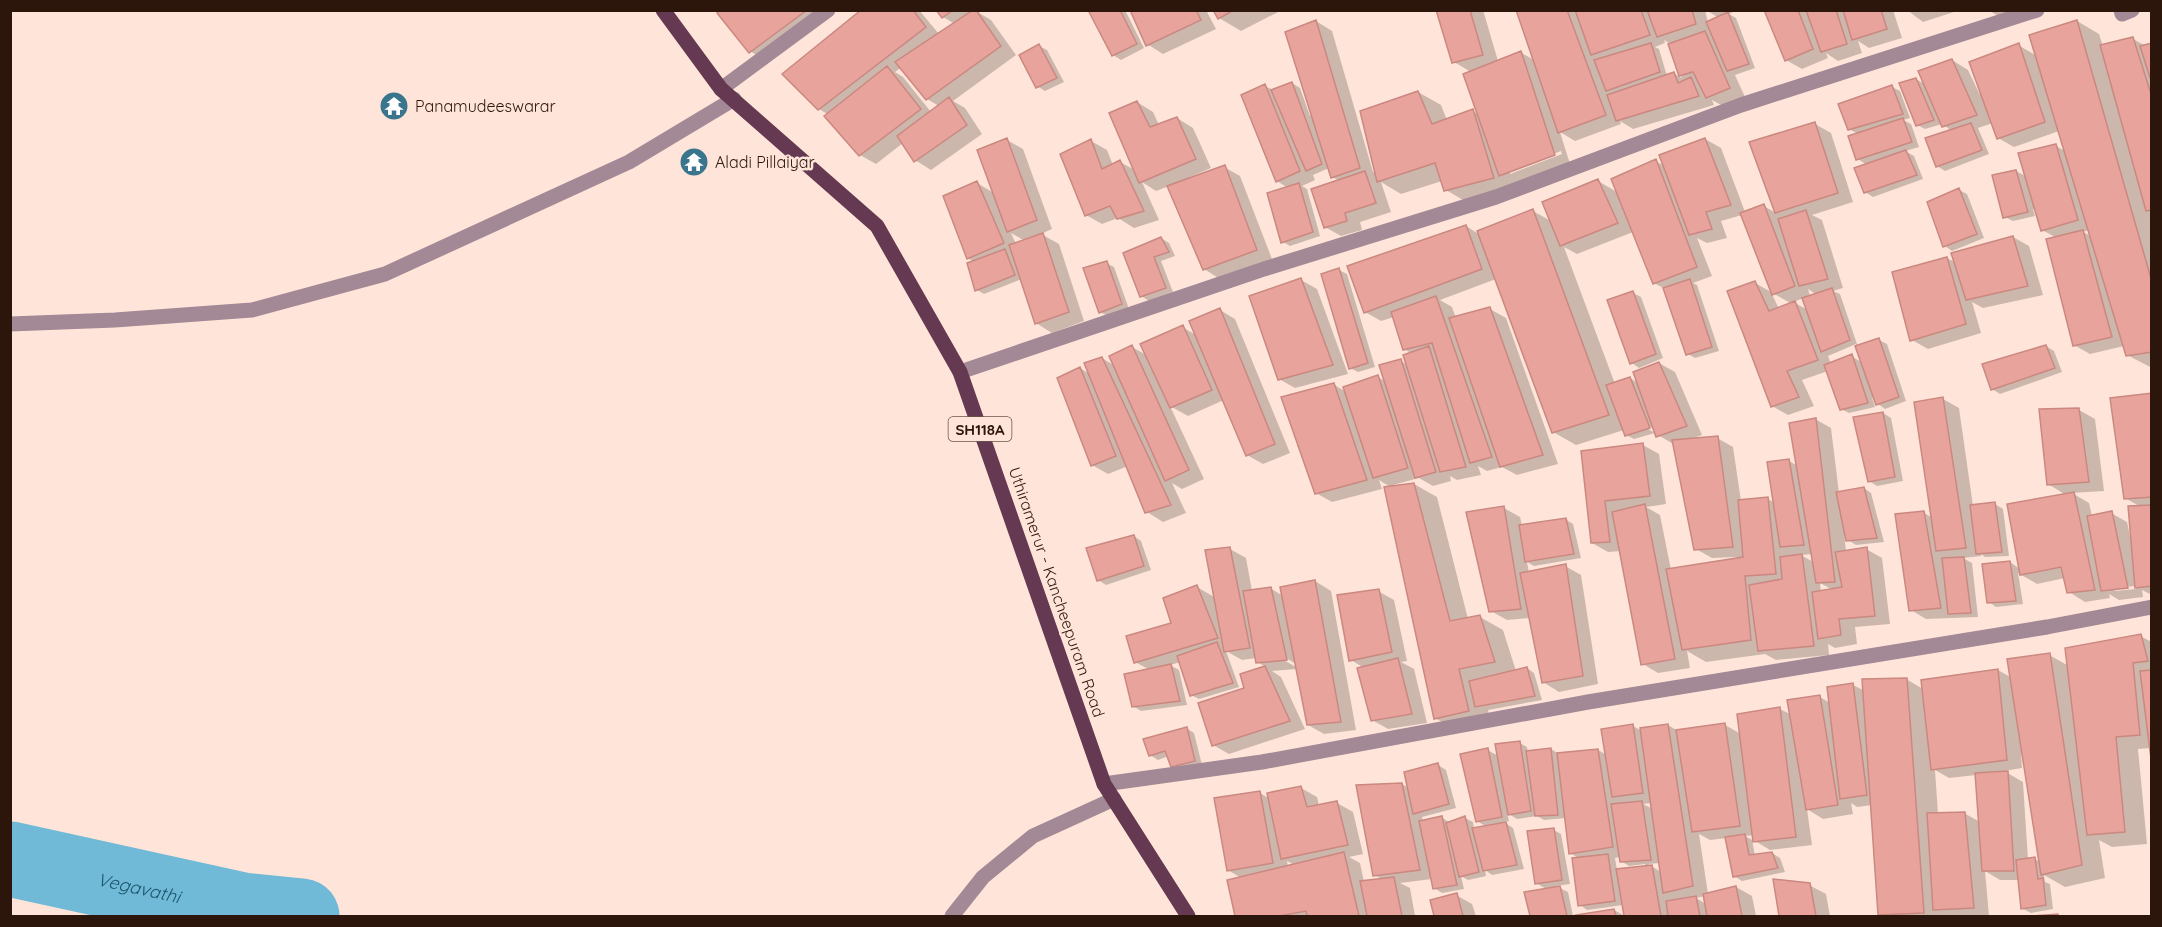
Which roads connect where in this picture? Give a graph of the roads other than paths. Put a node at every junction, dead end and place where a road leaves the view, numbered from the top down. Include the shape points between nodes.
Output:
1 (663, 10) edge
2 (828, 10) edge
3 (2037, 10) edge
4 (2121, 10) edge
5 (2132, 10) edge
6 (721, 89) junction
7 (734, 99) junction
8 (10, 324) edge
9 (960, 372) junction
10 (2151, 607) edge
11 (1104, 784) junction
12 (1114, 799) junction
13 (952, 916) edge
14 (1188, 916) edge

1 - 6 main road, Uthiramerur - Kancheepuram Road / SH118A
2 - 6 street
3 - 9 street via 1741,105 1496,197 1264,269
4 - 5 street via 2122,14
6 - 7 main road, Uthiramerur - Kancheepuram Road / SH118A
7 - 8 street via 629,162 385,274 252,310
7 - 9 main road, Uthiramerur - Kancheepuram Road / SH118A via 877,226
9 - 11 main road, Uthiramerur - Kancheepuram Road / SH118A
10 - 11 street via 1588,702 1262,762
11 - 12 main road, Uthiramerur - Kancheepuram Road / SH118A
12 - 13 street via 1033,837 983,877
12 - 14 main road, Uthiramerur - Kancheepuram Road / SH118A

